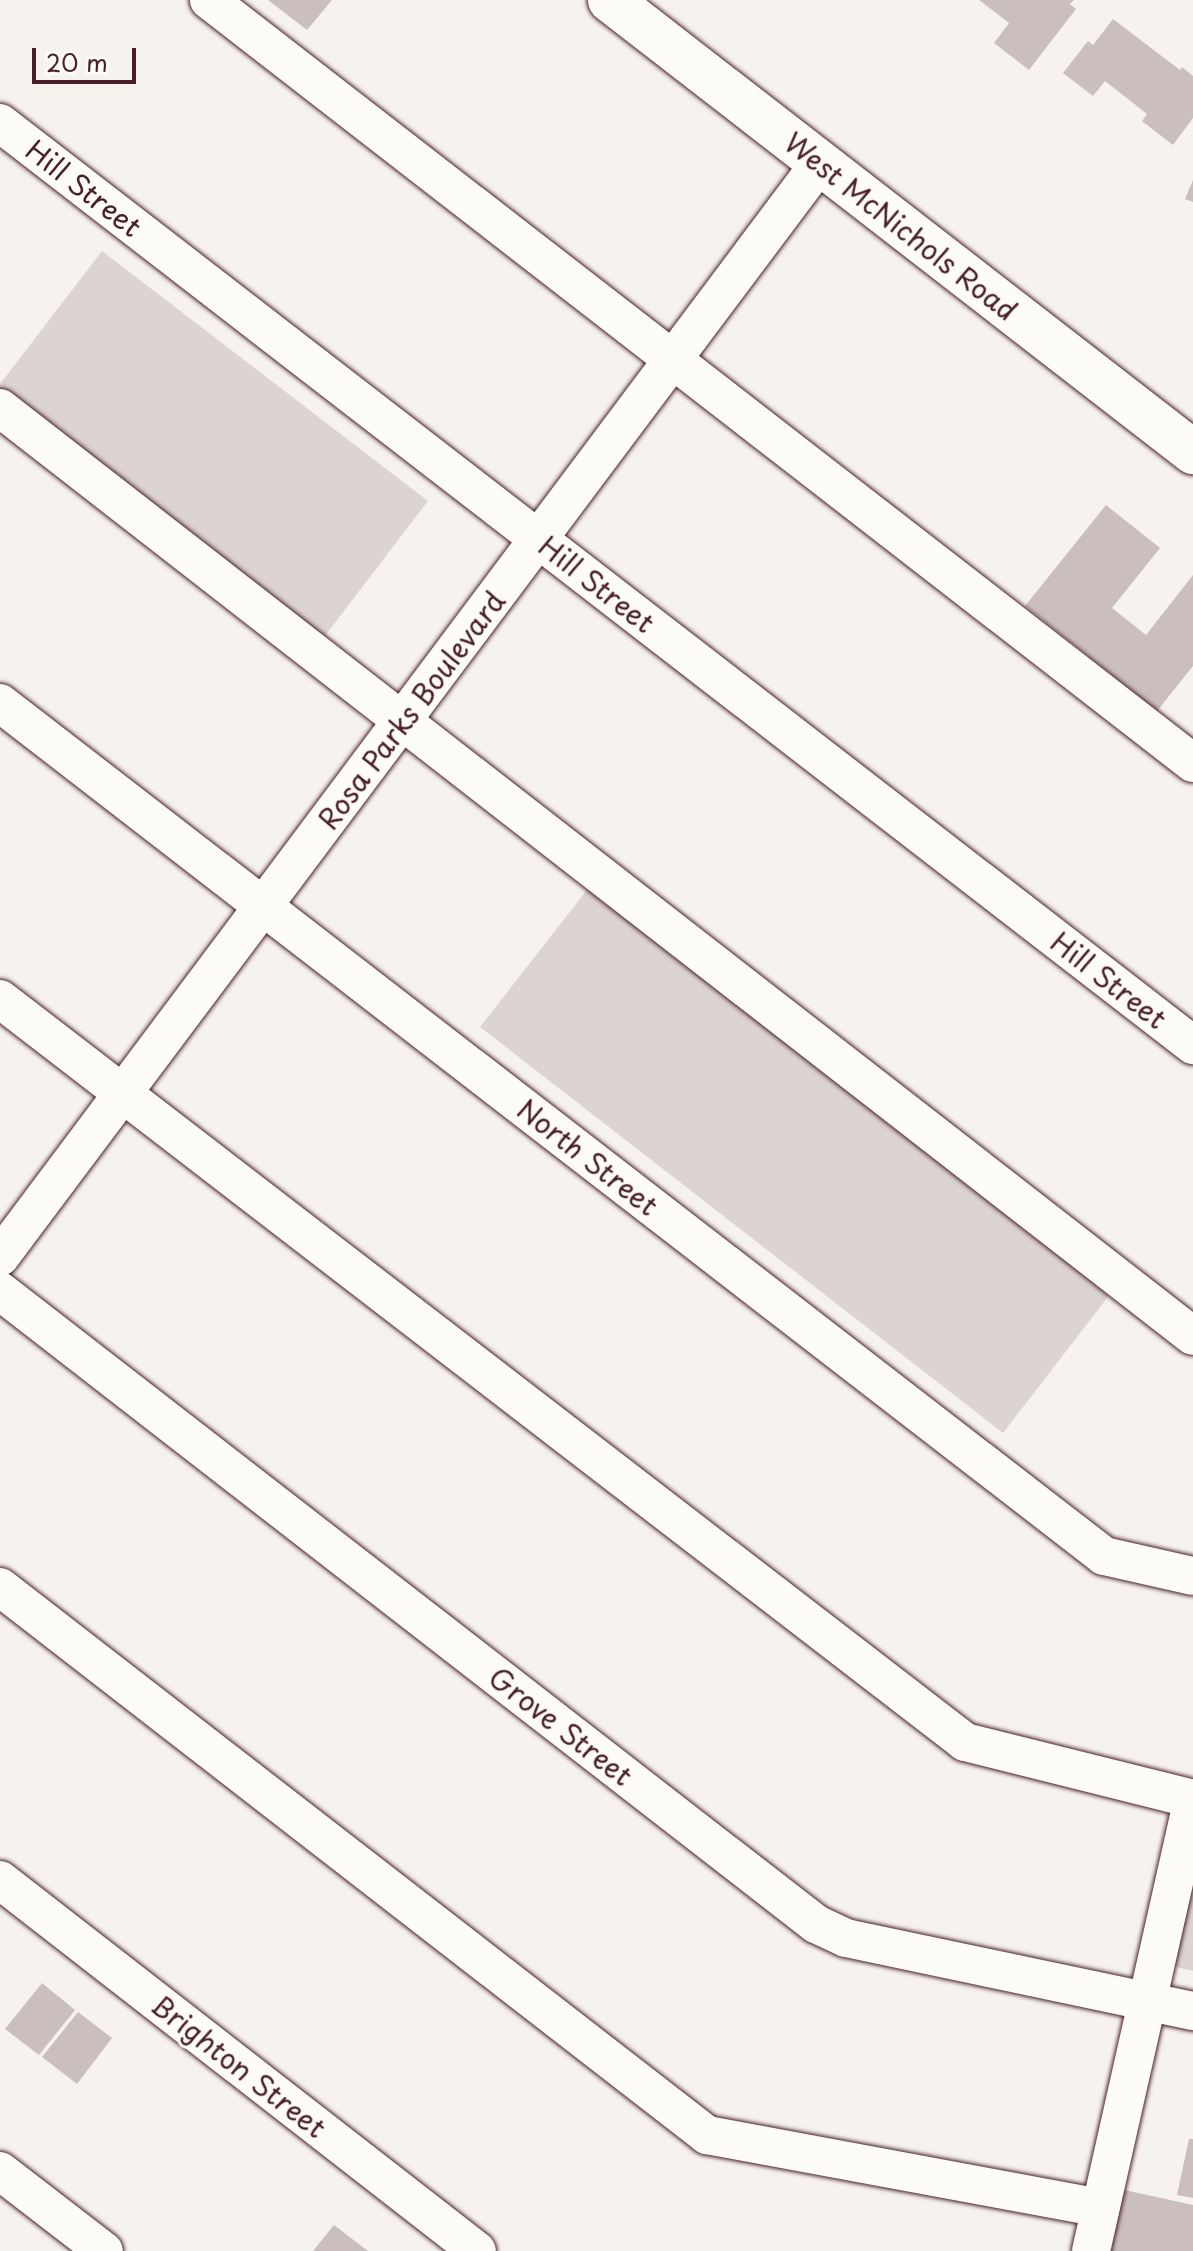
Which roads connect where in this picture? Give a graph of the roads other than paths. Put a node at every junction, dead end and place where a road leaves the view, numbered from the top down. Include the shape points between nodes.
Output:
1 (209, 0) edge
2 (610, 0) edge
3 (0, 123) edge
4 (820, 163) junction
5 (674, 359) junction
6 (0, 408) edge
7 (1193, 452) edge
8 (539, 538) junction
9 (0, 703) edge
10 (402, 723) junction
11 (1193, 763) edge
12 (265, 906) junction
13 (0, 999) edge
14 (1193, 1045) edge
15 (124, 1095) junction
16 (0, 1257) edge
17 (0, 1291) edge
18 (1193, 1336) edge
19 (1193, 1576) edge
20 (0, 1587) edge
21 (1193, 1800) edge
22 (0, 1880) edge
23 (1148, 2002) junction
24 (1193, 2011) edge
25 (0, 2171) edge
26 (1100, 2208) junction
27 (104, 2251) edge
28 (477, 2251) edge
29 (1091, 2251) edge

1 - 5 street
2 - 4 main road, West McNichols Road
3 - 8 street, Hill Street
4 - 5 street, Rosa Parks Boulevard
4 - 7 main road, West McNichols Road
5 - 8 street, Rosa Parks Boulevard
5 - 11 street
6 - 10 street
8 - 10 street, Rosa Parks Boulevard
8 - 14 street, Hill Street
9 - 12 street, North Street
10 - 12 street, Rosa Parks Boulevard
10 - 18 street
12 - 15 street, Rosa Parks Boulevard
12 - 19 street, North Street via 1104,1556
13 - 15 street
15 - 16 street, Rosa Parks Boulevard
15 - 21 street via 965,1742
17 - 23 street, Grove Street via 816,1924 846,1938
20 - 26 street via 707,2135
21 - 23 street
22 - 28 street, Brighton Street
23 - 24 street, Grove Street
23 - 26 street
25 - 27 street
26 - 29 street

